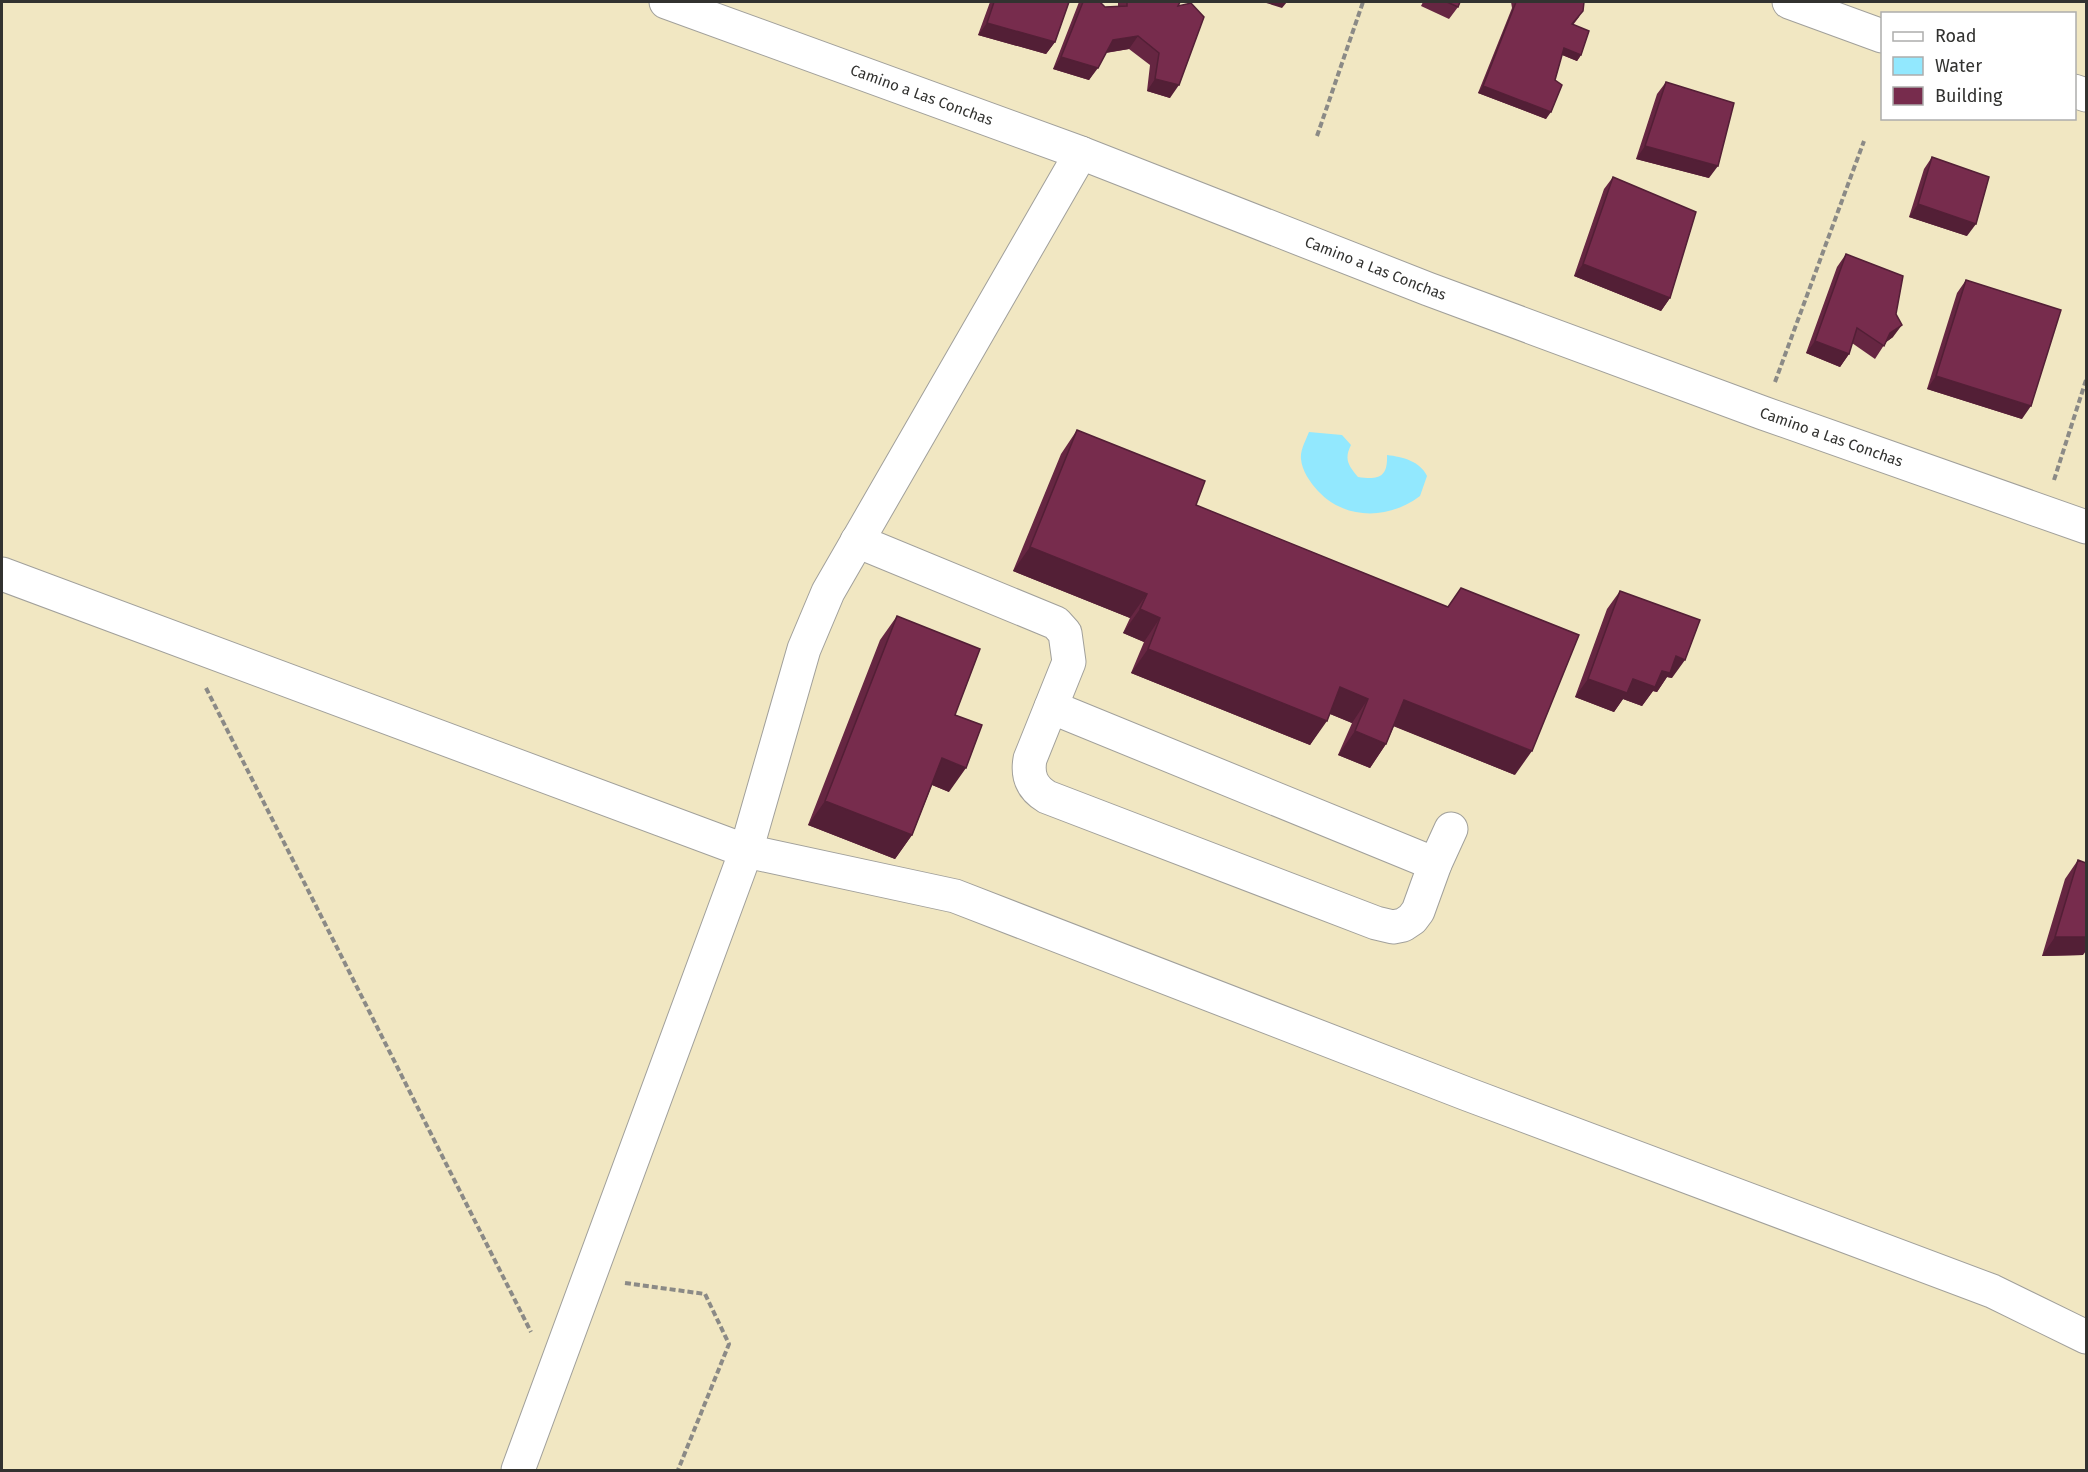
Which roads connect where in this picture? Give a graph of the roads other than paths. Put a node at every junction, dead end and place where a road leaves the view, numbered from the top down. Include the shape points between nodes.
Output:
1 (666, 2) edge
2 (1789, 2) edge
3 (1881, 36) edge
4 (1081, 153) junction
5 (2086, 527) edge
6 (857, 541) junction
7 (2, 574) edge
8 (1051, 707) junction
9 (1451, 829) dead end
10 (746, 851) junction
11 (1435, 864) junction
12 (2086, 1337) edge
13 (518, 1470) edge

1 - 4 street, Camino a Las Conchas
2 - 3 street
4 - 5 street, Camino a Las Conchas via 1428,289
4 - 6 street
6 - 8 street via 1056,623 1065,633 1069,662
6 - 10 street via 828,592 804,649
7 - 10 street
8 - 11 street
8 - 11 street via 1029,759 1033,786 1047,797 1392,927 1403,926 1418,911
9 - 11 street
10 - 12 street via 955,896 1992,1291
10 - 13 street

